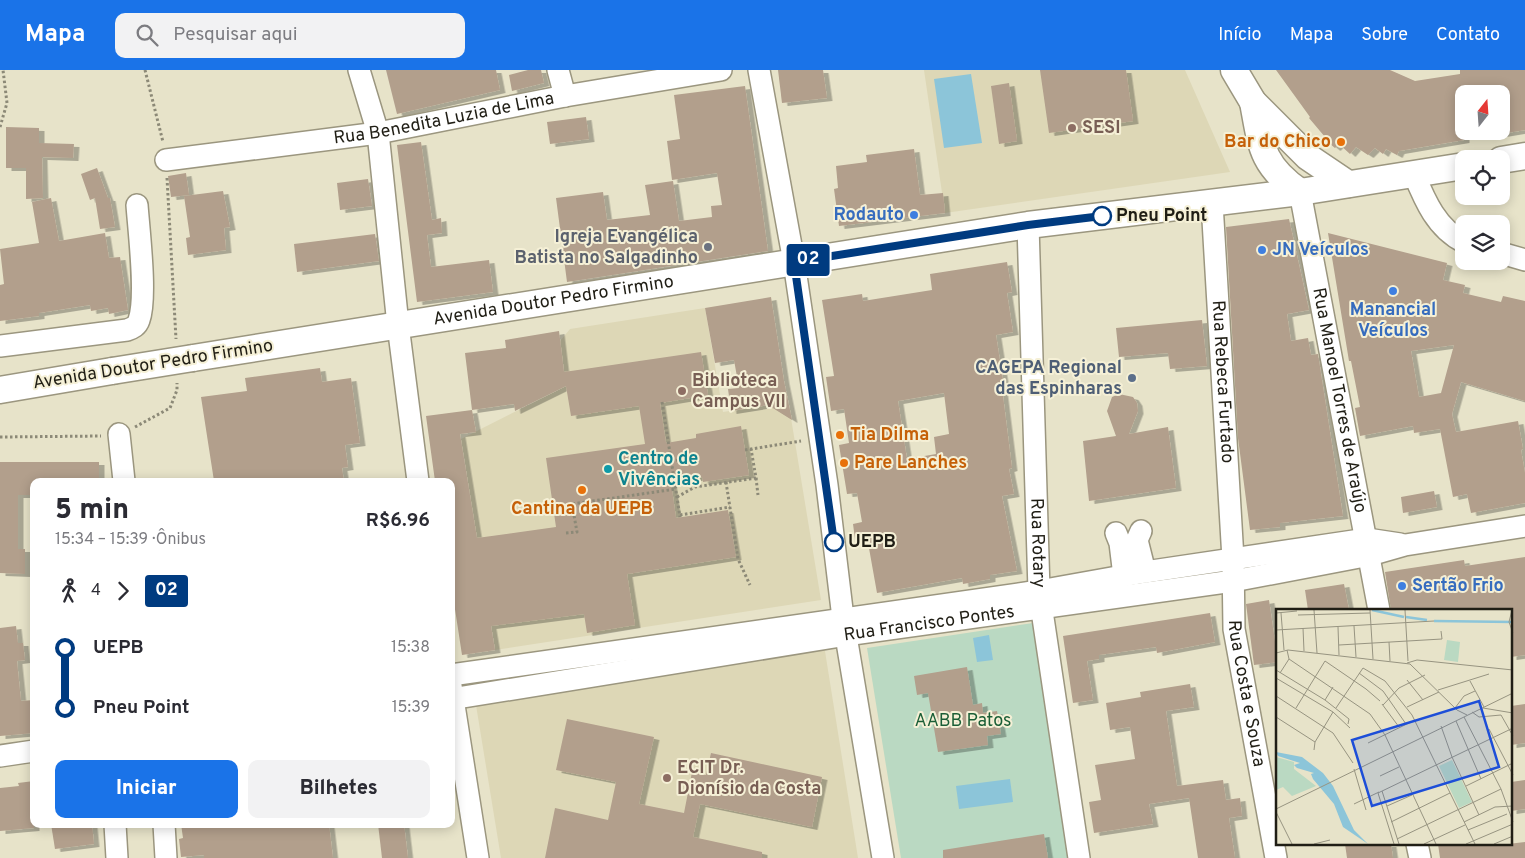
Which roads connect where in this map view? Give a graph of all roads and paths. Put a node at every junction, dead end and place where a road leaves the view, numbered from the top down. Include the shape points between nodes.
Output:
1 (3, 70) edge
2 (359, 70) edge
3 (558, 70) edge
4 (720, 70) edge
5 (759, 70) edge
6 (1234, 70) edge
7 (650, 75) edge
8 (565, 96) junction
9 (1253, 102) junction
10 (0, 127) edge
11 (378, 133) junction
12 (1261, 145) junction
13 (1302, 152) junction
14 (1525, 156) edge
15 (1510, 158) edge
16 (166, 160) dead end
17 (1455, 167) edge
18 (1414, 174) junction
19 (1348, 184) junction
20 (1300, 192) junction
21 (1238, 200) junction
22 (1212, 203) junction
23 (138, 206) dead end
24 (1028, 225) junction
25 (1455, 238) edge
26 (1510, 256) edge
27 (1525, 260) edge
28 (794, 262) junction
29 (398, 325) junction
30 (0, 346) edge
31 (0, 390) edge
32 (662, 402) dead end
33 (119, 434) dead end
34 (820, 438) junction
35 (751, 449) junction
36 (745, 450) dead end
37 (699, 457) dead end
38 (671, 460) junction
39 (124, 478) edge
40 (418, 478) edge
41 (756, 478) junction
42 (726, 482) junction
43 (676, 488) junction
44 (758, 495) dead end
45 (677, 497) junction
46 (730, 507) junction
47 (1525, 526) edge
48 (1141, 531) dead end
49 (1116, 533) dead end
50 (566, 534) dead end
51 (1368, 547) junction
52 (1233, 559) junction
53 (1145, 572) junction
54 (1124, 576) junction
55 (1233, 581) junction
56 (750, 585) dead end
57 (1041, 599) junction
58 (1379, 609) edge
59 (845, 626) junction
60 (455, 675) edge
61 (455, 693) edge
62 (455, 713) edge
63 (30, 752) edge
64 (0, 756) edge
65 (115, 828) edge
66 (164, 828) edge
67 (117, 858) edge
68 (166, 858) edge
69 (478, 858) edge
70 (883, 858) edge
71 (1079, 858) edge
72 (1276, 858) edge

1 - 10 path via 7,103
2 - 11 street
3 - 8 street
4 - 7 street, Rua Benedita Luzia de Lima
5 - 28 street
6 - 9 main road
7 - 8 street, Rua Benedita Luzia de Lima
8 - 11 street, Rua Benedita Luzia de Lima
9 - 12 main road
9 - 13 main road
11 - 16 street, Rua Benedita Luzia de Lima
11 - 29 street
12 - 20 main road via 1276,173
12 - 21 main road via 1257,171
13 - 19 main road
13 - 20 main road via 1305,170
14 - 15 main road
17 - 18 main road, Avenida Doutor Pedro Firmino
18 - 19 main road, Avenida Doutor Pedro Firmino
18 - 25 street via 1438,221
19 - 20 main road, Avenida Doutor Pedro Firmino
20 - 21 main road, Avenida Doutor Pedro Firmino
20 - 51 street, Rua Manoel Torres de Araújo
21 - 22 main road, Avenida Doutor Pedro Firmino
22 - 24 main road, Avenida Doutor Pedro Firmino
22 - 52 street, Rua Rebeca Furtado
23 - 30 street via 141,278 140,314 136,326 127,330
24 - 28 main road, Avenida Doutor Pedro Firmino
24 - 57 street, Rua Rotary
26 - 27 street
28 - 29 main road, Avenida Doutor Pedro Firmino
28 - 34 street
29 - 31 main road, Avenida Doutor Pedro Firmino, bridge
29 - 40 street
32 - 38 path
33 - 39 street
34 - 35 path
34 - 59 street
35 - 36 path
35 - 41 path
37 - 38 path
38 - 43 path
41 - 42 path
41 - 44 path
42 - 45 path via 695,487
42 - 46 path
43 - 45 path
43 - 50 path via 572,504 577,532
45 - 46 path via 680,516
46 - 56 path via 738,559
47 - 51 street, Rua Francisco Pontes via 1405,545
48 - 53 street via 1137,540
49 - 54 street
51 - 52 street, Rua Francisco Pontes
51 - 55 street, Rua Francisco Pontes
51 - 58 street, Rua Manoel Torres de Araújo
52 - 53 street, Rua Francisco Pontes
52 - 55 street, Rua Costa e Souza
53 - 54 street, Rua Francisco Pontes
54 - 57 street, Rua Francisco Pontes
55 - 57 street, Rua Francisco Pontes
55 - 72 street, Rua Costa e Souza via 1234,628
57 - 59 street, Rua Francisco Pontes
57 - 71 street, Rua Rotary
59 - 60 street, Rua Francisco Pontes
59 - 61 street, Rua Francisco Pontes
59 - 70 street
62 - 69 street
63 - 64 street
65 - 67 street
66 - 68 street

